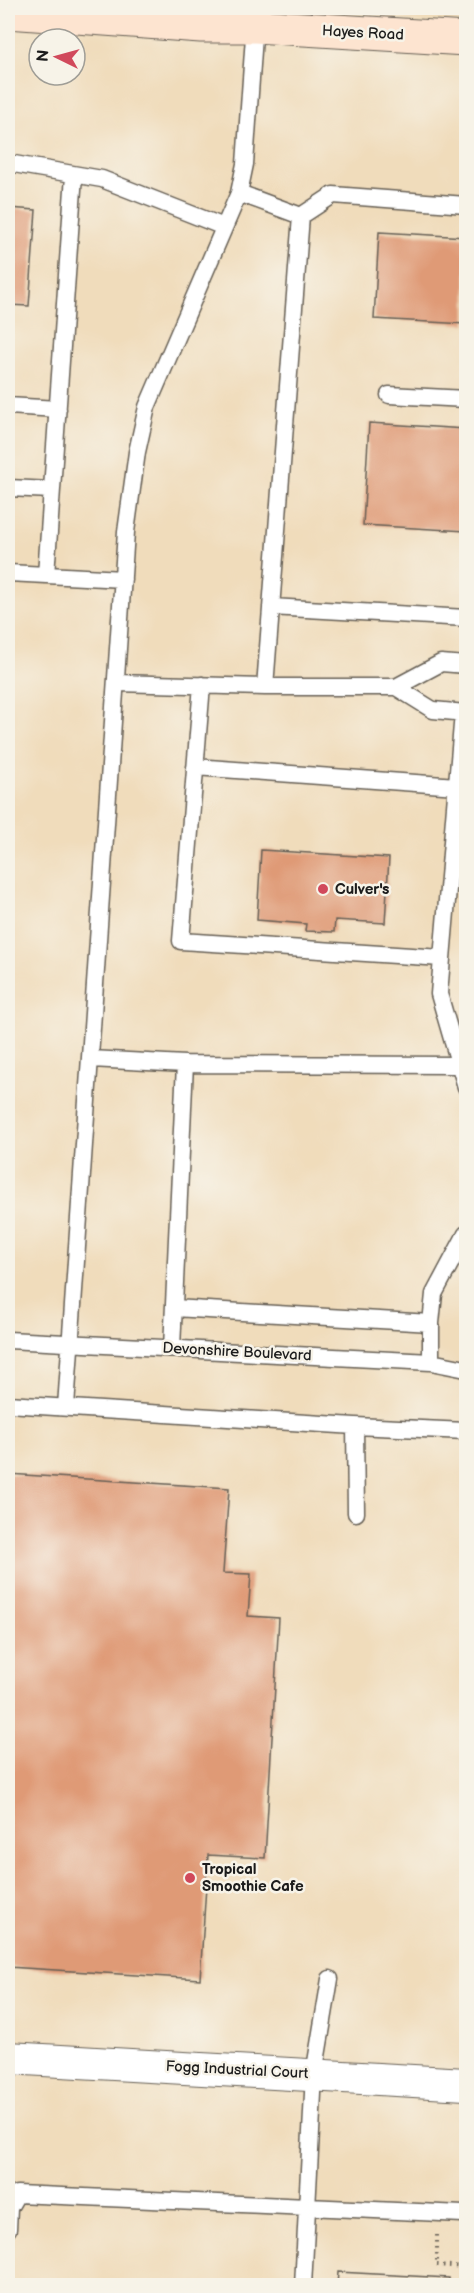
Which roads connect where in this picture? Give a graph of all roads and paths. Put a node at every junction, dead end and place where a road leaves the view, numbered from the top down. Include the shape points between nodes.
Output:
1 (8, 12) edge
2 (255, 17) edge
3 (466, 39) edge
4 (8, 163) edge
5 (74, 175) junction
6 (239, 193) junction
7 (466, 205) edge
8 (301, 216) junction
9 (224, 227) junction
10 (389, 395) dead end
11 (466, 399) edge
12 (8, 406) edge
13 (58, 409) junction
14 (8, 488) edge
15 (52, 490) junction
16 (8, 573) edge
17 (46, 575) junction
18 (123, 579) junction
19 (271, 607) junction
20 (466, 618) edge
21 (466, 665) edge
22 (116, 683) junction
23 (202, 685) junction
24 (265, 687) junction
25 (396, 687) junction
26 (465, 713) edge
27 (195, 767) junction
28 (457, 786) junction
29 (442, 958) junction
30 (92, 1059) junction
31 (185, 1064) junction
32 (459, 1065) junction
33 (466, 1087) edge
34 (466, 1234) edge
35 (174, 1308) junction
36 (431, 1323) junction
37 (8, 1340) edge
38 (72, 1343) junction
39 (172, 1348) junction
40 (431, 1362) junction
41 (466, 1369) edge
42 (8, 1404) edge
43 (66, 1407) junction
44 (355, 1426) junction
45 (466, 1431) edge
46 (356, 1513) dead end
47 (330, 1979) dead end
48 (8, 2058) edge
49 (314, 2074) junction
50 (466, 2084) edge
51 (306, 2206) junction
52 (438, 2212) junction
53 (463, 2214) dead end
54 (8, 2229) edge
55 (466, 2266) edge
56 (303, 2286) edge

1 - 2 street, Hayes Road via 201,26
2 - 3 street, Hayes Road
2 - 6 lane via 245,164
4 - 5 lane
5 - 9 lane via 102,179
5 - 13 lane
6 - 8 lane
6 - 9 lane
7 - 8 lane via 333,195
8 - 19 lane
9 - 18 lane via 147,407 137,452
10 - 11 lane
12 - 13 lane
13 - 15 lane
14 - 15 lane
15 - 17 lane
16 - 17 lane
17 - 18 lane
18 - 22 lane
19 - 20 lane
19 - 24 lane
21 - 25 lane via 441,663
22 - 23 lane
22 - 30 lane
23 - 24 lane
23 - 27 lane
24 - 25 lane
25 - 26 lane via 433,710
26 - 28 lane
27 - 28 lane
27 - 29 lane via 181,941
28 - 29 lane
29 - 32 lane via 439,994
30 - 31 lane
30 - 38 lane
31 - 32 lane
31 - 35 lane
32 - 33 lane
34 - 36 lane via 434,1294
35 - 36 lane
35 - 39 lane
36 - 40 lane
37 - 38 lane, Devonshire Boulevard
38 - 39 lane, Devonshire Boulevard
38 - 43 lane
39 - 40 lane, Devonshire Boulevard
40 - 41 lane, Devonshire Boulevard
42 - 43 lane
43 - 44 lane
44 - 45 lane
44 - 46 lane
47 - 49 lane
48 - 49 street, Fogg Industrial Court
49 - 50 street, Fogg Industrial Court
49 - 51 lane
51 - 52 lane
51 - 54 lane via 17,2194 9,2208
51 - 56 lane
52 - 53 lane
52 - 55 path via 437,2265

